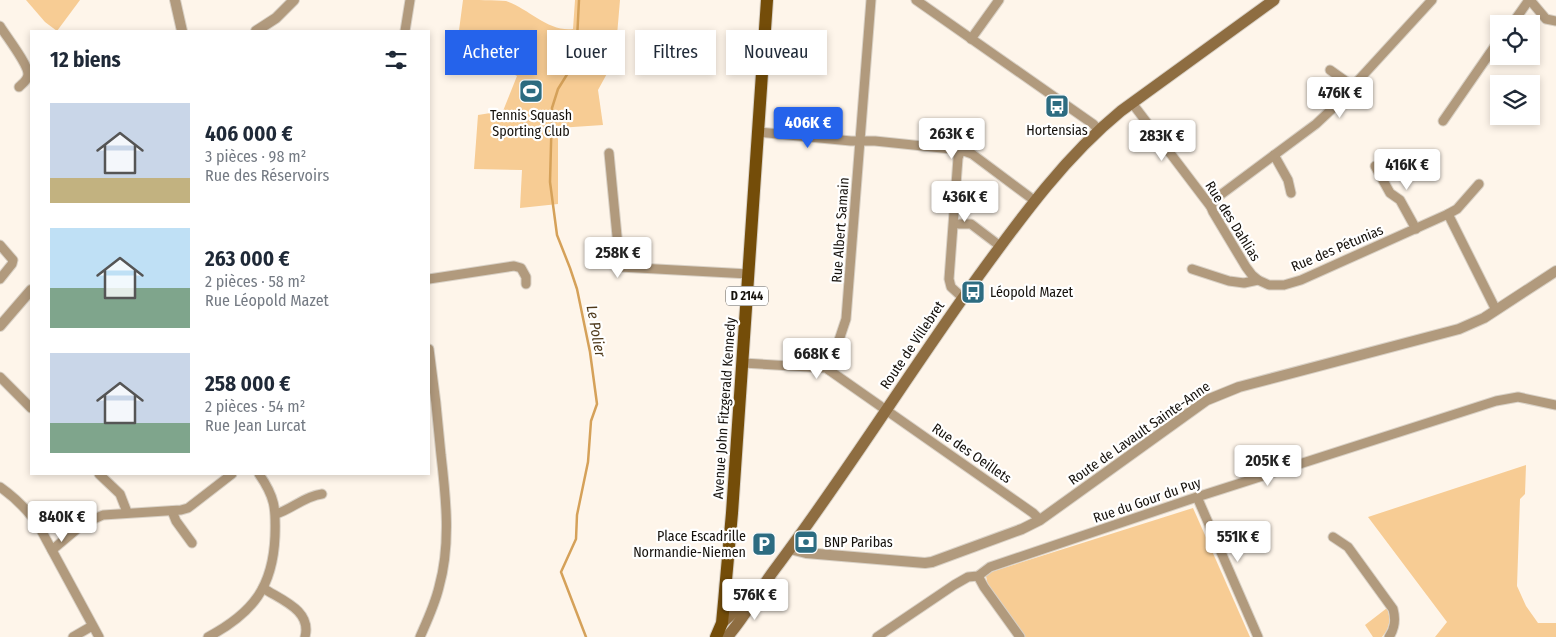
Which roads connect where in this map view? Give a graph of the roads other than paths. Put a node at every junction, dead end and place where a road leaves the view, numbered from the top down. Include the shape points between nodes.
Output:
1 (175, 0) edge
2 (294, 0) edge
3 (410, 0) edge
4 (767, 0) edge
5 (870, 0) edge
6 (916, 0) edge
7 (999, 0) edge
8 (1274, 0) edge
9 (1432, 0) edge
10 (1529, 0) edge
11 (1518, 15) edge
12 (1556, 21) edge
13 (0, 26) edge
14 (182, 30) edge
15 (258, 30) edge
16 (405, 30) edge
17 (971, 39) junction
18 (1490, 53) edge
19 (1330, 70) dead end
20 (19, 87) dead end
21 (1354, 87) junction
22 (1132, 103) junction
23 (1443, 121) dead end
24 (1098, 130) junction
25 (758, 132) junction
26 (860, 141) junction
27 (960, 150) junction
28 (610, 153) dead end
29 (1274, 155) junction
30 (1375, 166) dead end
31 (1479, 184) dead end
32 (1291, 193) dead end
33 (1035, 201) junction
34 (1212, 207) junction
35 (1448, 214) junction
36 (959, 224) dead end
37 (1416, 229) junction
38 (0, 245) edge
39 (1000, 246) junction
40 (1192, 270) dead end
41 (1556, 271) edge
42 (748, 274) junction
43 (430, 279) edge
44 (0, 280) edge
45 (1258, 280) junction
46 (526, 284) dead end
47 (30, 291) edge
48 (963, 298) junction
49 (1496, 310) junction
50 (0, 326) edge
51 (430, 358) edge
52 (742, 363) junction
53 (829, 370) junction
54 (0, 378) edge
55 (1556, 405) edge
56 (30, 407) edge
57 (886, 410) junction
58 (100, 475) edge
59 (231, 475) edge
60 (260, 475) edge
61 (0, 486) edge
62 (322, 494) dead end
63 (1197, 497) junction
64 (172, 510) junction
65 (127, 512) junction
66 (276, 514) junction
67 (1040, 520) junction
68 (1334, 538) dead end
69 (192, 543) dead end
70 (790, 549) junction
71 (52, 550) junction
72 (978, 576) junction
73 (263, 588) junction
74 (726, 592) junction
75 (758, 592) junction
76 (746, 601) junction
77 (733, 613) junction
78 (722, 623) junction
79 (92, 626) junction
80 (74, 637) edge
81 (99, 637) edge
82 (208, 637) edge
83 (305, 637) edge
84 (420, 637) edge
85 (725, 637) edge
86 (877, 637) edge
87 (1020, 637) edge
88 (1258, 637) edge
89 (1389, 637) edge

1 - 14 street
2 - 15 street
3 - 16 street
4 - 25 main road, Avenue John Fitzgerald Kennedy / D 2144
5 - 26 street, Rue Albert Samain
6 - 17 street
7 - 17 street
8 - 22 main road, Route de Villebret
9 - 21 street
10 - 11 street
10 - 12 street via 1546,18
13 - 20 street via 26,67 27,80
17 - 24 street
18 - 23 street
19 - 21 street
21 - 29 street via 1316,124
22 - 24 main road, Route de Villebret
22 - 34 street, Rue des Dahlias
24 - 33 main road, Route de Villebret
25 - 26 street
25 - 42 main road, Avenue John Fitzgerald Kennedy / D 2144
26 - 27 street
26 - 53 street, Rue Albert Samain via 846,319
27 - 33 street via 972,154
27 - 48 street via 949,279 951,287
28 - 42 street via 620,267
29 - 32 street via 1288,180
29 - 34 street via 1219,196
30 - 37 street
31 - 35 street, Rue des Pétunias via 1457,209
33 - 39 main road, Route de Villebret
34 - 45 street, Rue des Dahlias via 1246,267
35 - 37 street, Rue des Pétunias
35 - 49 street
36 - 39 street via 971,224
37 - 45 street, Rue des Pétunias via 1284,286
38 - 44 street via 13,260
39 - 48 main road, Route de Villebret
40 - 45 street, Rue des Pétunias via 1229,281 1244,283
41 - 49 street, Route de Lavault Sainte-Anne
42 - 52 main road, Avenue John Fitzgerald Kennedy / D 2144
43 - 46 street via 514,266 522,268
47 - 50 street
48 - 57 main road, Route de Villebret
49 - 67 street, Route de Lavault Sainte-Anne via 1459,329 1222,393 1207,400
51 - 84 street via 446,503 446,532 440,587
52 - 53 street
52 - 74 main road, Avenue John Fitzgerald Kennedy / D 2144
53 - 57 street, Rue des Oeillets
54 - 56 street
55 - 63 street, Rue du Gour du Puy via 1518,397 1503,399
57 - 67 street, Rue des Oeillets
57 - 70 main road, Route de Villebret
58 - 65 street via 120,494
59 - 64 street via 188,508
60 - 66 street via 273,496
61 - 71 street via 30,513
62 - 66 street via 312,495
63 - 72 street, Rue du Gour du Puy via 990,567
63 - 88 street
64 - 65 street
64 - 69 street
65 - 71 street via 92,519
66 - 73 street via 272,565
67 - 70 street, Route de Lavault Sainte-Anne via 925,563
68 - 89 street via 1348,547 1393,609 1394,630
70 - 75 main road, Route de Villebret
71 - 79 street
72 - 86 street, Rue du Gour du Puy via 968,577 954,585
72 - 87 street
73 - 82 street via 242,614
73 - 83 street via 298,610 305,623
74 - 76 main road
74 - 78 main road, Avenue John Fitzgerald Kennedy / D 2144
75 - 76 main road
75 - 85 main road
76 - 77 main road
77 - 78 main road
77 - 85 street
78 - 85 main road, Avenue John Fitzgerald Kennedy / D 2144
79 - 80 street
79 - 81 street

